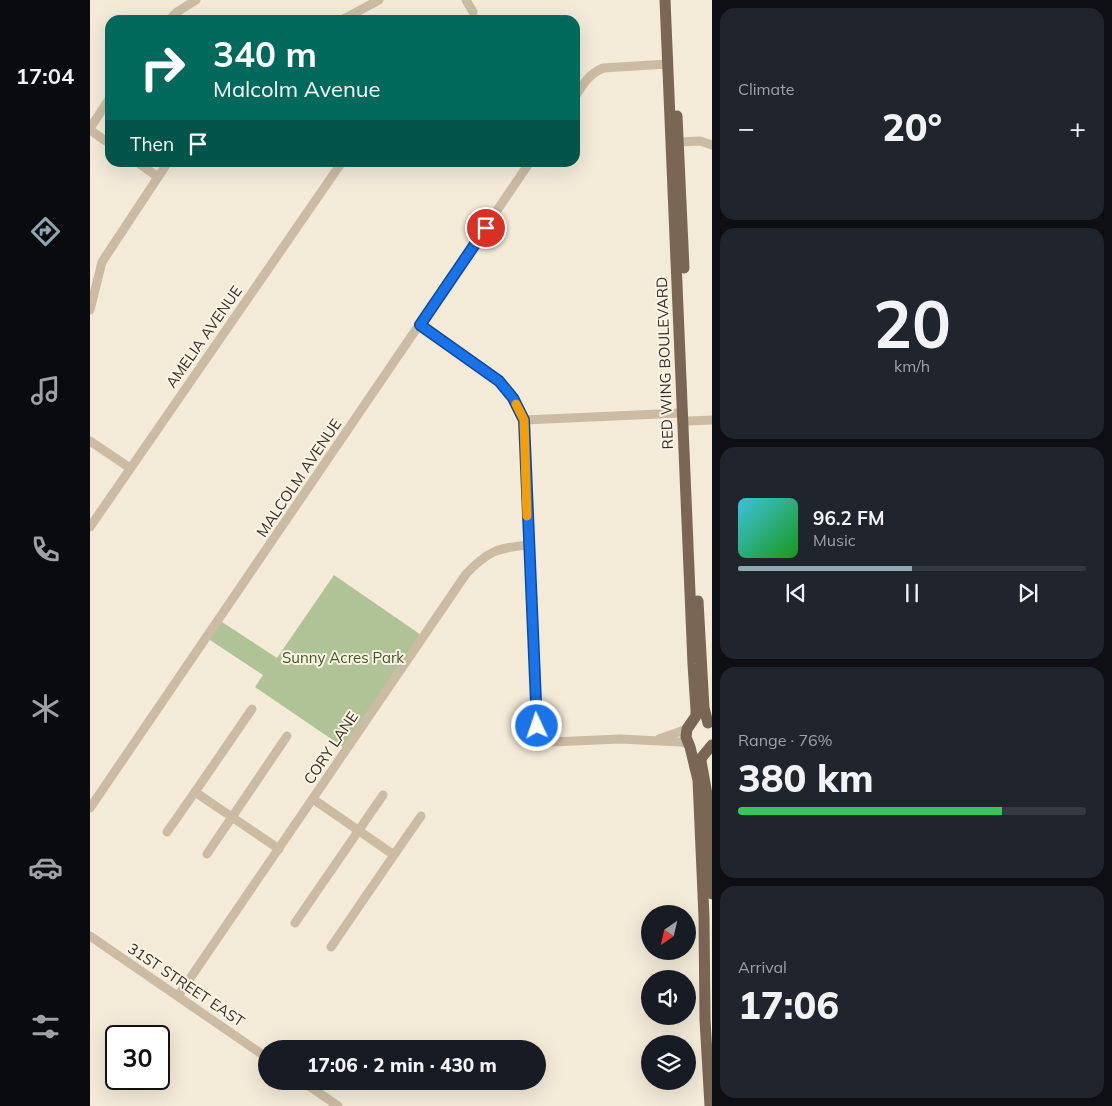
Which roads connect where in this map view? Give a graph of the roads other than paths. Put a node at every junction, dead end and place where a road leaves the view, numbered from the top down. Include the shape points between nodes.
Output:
1 (196, 0) edge
2 (379, 0) edge
3 (466, 0) edge
4 (665, 0) edge
5 (672, 0) edge
6 (473, 12) dead end
7 (174, 15) edge
8 (351, 15) edge
9 (667, 64) junction
10 (580, 90) edge
11 (105, 106) edge
12 (90, 129) edge
13 (105, 140) edge
14 (679, 142) junction
15 (712, 145) edge
16 (144, 167) edge
17 (165, 167) edge
18 (339, 167) edge
19 (527, 167) edge
20 (158, 178) junction
21 (90, 310) edge
22 (420, 325) junction
23 (686, 417) junction
24 (524, 420) junction
25 (712, 420) edge
26 (90, 441) edge
27 (130, 468) junction
28 (90, 527) edge
29 (528, 545) junction
30 (252, 709) dead end
31 (710, 725) edge
32 (689, 727) junction
33 (287, 736) dead end
34 (648, 741) junction
35 (689, 745) junction
36 (711, 746) edge
37 (195, 792) junction
38 (383, 795) dead end
39 (313, 799) junction
40 (90, 808) edge
41 (232, 816) junction
42 (421, 816) dead end
43 (358, 830) junction
44 (167, 832) dead end
45 (279, 849) junction
46 (207, 854) dead end
47 (394, 855) junction
48 (712, 894) edge
49 (296, 923) dead end
50 (90, 936) edge
51 (331, 947) dead end
52 (178, 996) junction
53 (258, 1051) edge
54 (315, 1090) edge
55 (338, 1106) edge
56 (710, 1106) edge

1 - 7 street
2 - 8 street
3 - 6 street
4 - 9 main road, RED WING BOULEVARD
5 - 14 main road, RED WING BOULEVARD
9 - 10 street via 603,68 594,72
9 - 23 main road, RED WING BOULEVARD
11 - 12 street
12 - 13 street
14 - 15 street via 700,141
14 - 23 main road, RED WING BOULEVARD
16 - 20 street
17 - 20 street
18 - 27 street, AMELIA AVENUE
19 - 22 street, MALCOLM AVENUE
20 - 21 street via 102,262
22 - 24 street via 499,381 513,398
22 - 40 street, MALCOLM AVENUE
23 - 24 street
23 - 25 street
23 - 31 main road, RED WING BOULEVARD via 704,708
23 - 32 main road, RED WING BOULEVARD via 696,710
24 - 29 street
26 - 27 street
27 - 28 street, AMELIA AVENUE
29 - 34 street via 540,734 552,742
29 - 39 street, CORY LANE via 503,547 482,558 466,574
30 - 37 street
31 - 32 main road, RED WING BOULEVARD via 700,721
32 - 34 street
32 - 35 main road, RED WING BOULEVARD via 686,737
33 - 41 street
34 - 35 street
35 - 36 main road via 700,750
35 - 56 main road, RED WING BOULEVARD via 698,780
36 - 48 main road via 702,761 708,800
37 - 41 street
37 - 44 street
38 - 43 street
39 - 43 street
39 - 45 street, CORY LANE
41 - 45 street
41 - 46 street
42 - 47 street
43 - 47 street
43 - 49 street
45 - 52 street, CORY LANE
47 - 51 street
50 - 52 street, 31ST STREET EAST
52 - 53 street, 31ST STREET EAST
54 - 55 street

